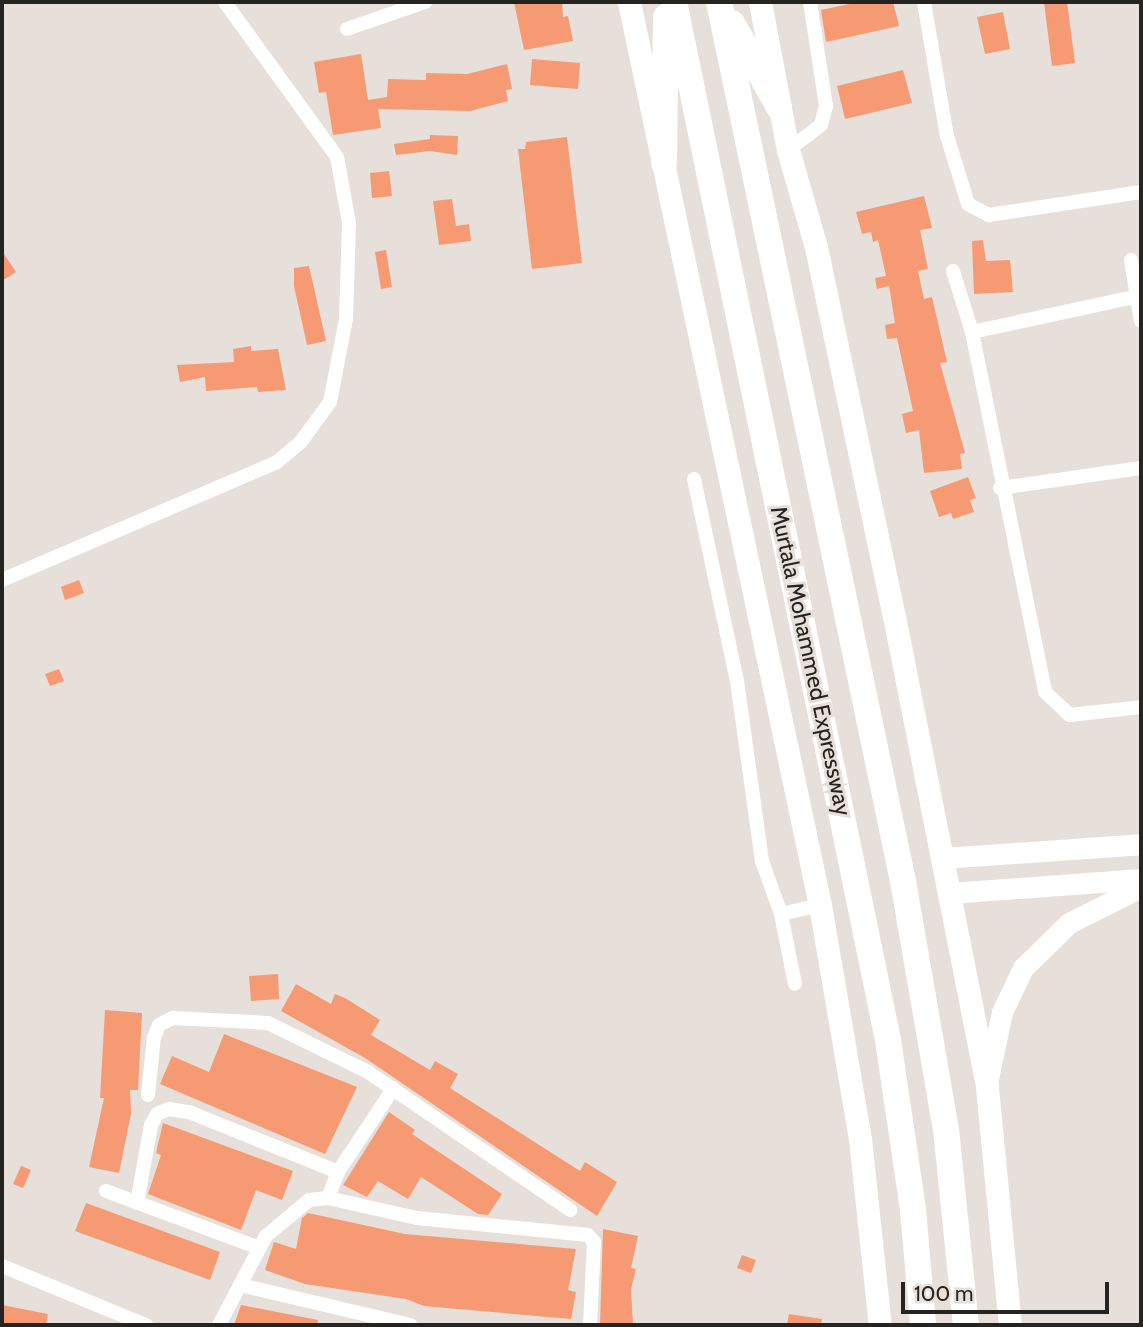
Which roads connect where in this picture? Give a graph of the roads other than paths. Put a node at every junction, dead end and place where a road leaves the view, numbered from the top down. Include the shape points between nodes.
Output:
1 (225, 2) edge
2 (425, 2) edge
3 (629, 2) edge
4 (666, 2) edge
5 (674, 2) edge
6 (721, 2) edge
7 (760, 2) edge
8 (810, 2) edge
9 (924, 2) edge
10 (347, 29) dead end
11 (779, 107) junction
12 (789, 150) junction
13 (664, 163) junction
14 (1141, 192) edge
15 (1131, 260) dead end
16 (953, 271) dead end
17 (1138, 296) junction
18 (1141, 321) edge
19 (972, 332) junction
20 (1141, 468) edge
21 (694, 480) dead end
22 (1000, 488) junction
23 (2, 580) edge
24 (1141, 707) edge
25 (1141, 844) edge
26 (943, 858) junction
27 (1141, 879) edge
28 (1141, 887) edge
29 (950, 892) junction
30 (820, 905) junction
31 (781, 914) junction
32 (795, 984) dead end
33 (987, 1087) junction
34 (393, 1088) junction
35 (148, 1095) dead end
36 (338, 1172) junction
37 (106, 1191) dead end
38 (328, 1198) junction
39 (137, 1203) junction
40 (570, 1210) dead end
41 (259, 1248) junction
42 (2, 1266) edge
43 (240, 1285) junction
44 (146, 1325) edge
45 (219, 1325) edge
46 (410, 1325) edge
47 (590, 1325) edge
48 (880, 1325) edge
49 (923, 1325) edge
50 (966, 1325) edge
51 (1010, 1325) edge

1 - 23 street via 337,158 349,223 346,318 330,402 300,443 277,462
2 - 10 street
3 - 13 main road
4 - 13 highway
5 - 49 highway, Murtala Mohammed Expressway via 888,1040 913,1210
6 - 11 highway
6 - 50 highway, Murtala Mohammed Expressway via 905,893 946,1129
7 - 11 main road
8 - 12 street via 826,106 821,125
9 - 14 street via 947,136 968,204 989,215
11 - 12 main road
12 - 26 main road via 821,273
13 - 30 main road
15 - 17 street
16 - 19 street
17 - 18 street
17 - 19 street
19 - 22 street
20 - 22 street
21 - 31 street via 737,681 762,861
22 - 24 street via 1045,692 1070,715
25 - 26 main road
26 - 29 main road
27 - 29 main road
28 - 33 main road via 1069,923 1023,968 994,1038
29 - 33 main road
30 - 31 street
30 - 48 main road via 864,1164
31 - 32 street
33 - 51 main road
34 - 35 street via 268,1023 173,1018 159,1025 154,1037
34 - 36 street
34 - 40 street
36 - 38 street
36 - 39 street via 189,1112 169,1109 157,1114 151,1125
37 - 39 street
38 - 41 street via 309,1200 296,1208 280,1220
38 - 47 street via 418,1218 588,1235 594,1242
39 - 41 street
41 - 43 street
42 - 44 street
43 - 45 street
43 - 46 street

